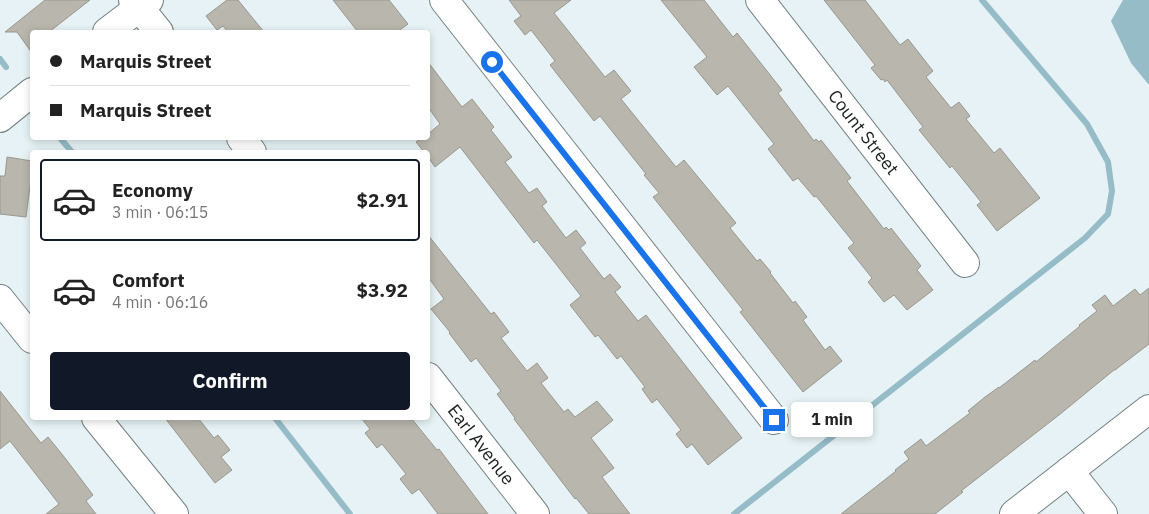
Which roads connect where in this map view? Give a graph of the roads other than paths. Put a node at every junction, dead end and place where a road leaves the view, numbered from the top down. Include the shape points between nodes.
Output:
1 (444, 0) edge
2 (760, 0) edge
3 (140, 3) edge
4 (109, 30) edge
5 (157, 30) edge
6 (30, 94) edge
7 (0, 118) edge
8 (243, 140) edge
9 (250, 150) edge
10 (965, 263) dead end
11 (0, 299) edge
12 (30, 336) edge
13 (430, 380) edge
14 (1149, 409) edge
15 (98, 420) edge
16 (774, 420) dead end
17 (1069, 471) junction
18 (174, 514) edge
19 (534, 514) edge
20 (1014, 514) edge
21 (1102, 514) edge

1 - 16 street
2 - 10 street, Count Street
3 - 4 street
3 - 5 street
6 - 7 street
8 - 9 street
11 - 12 street
13 - 19 street, Earl Avenue
14 - 17 street
15 - 18 street
17 - 20 street
17 - 21 street

